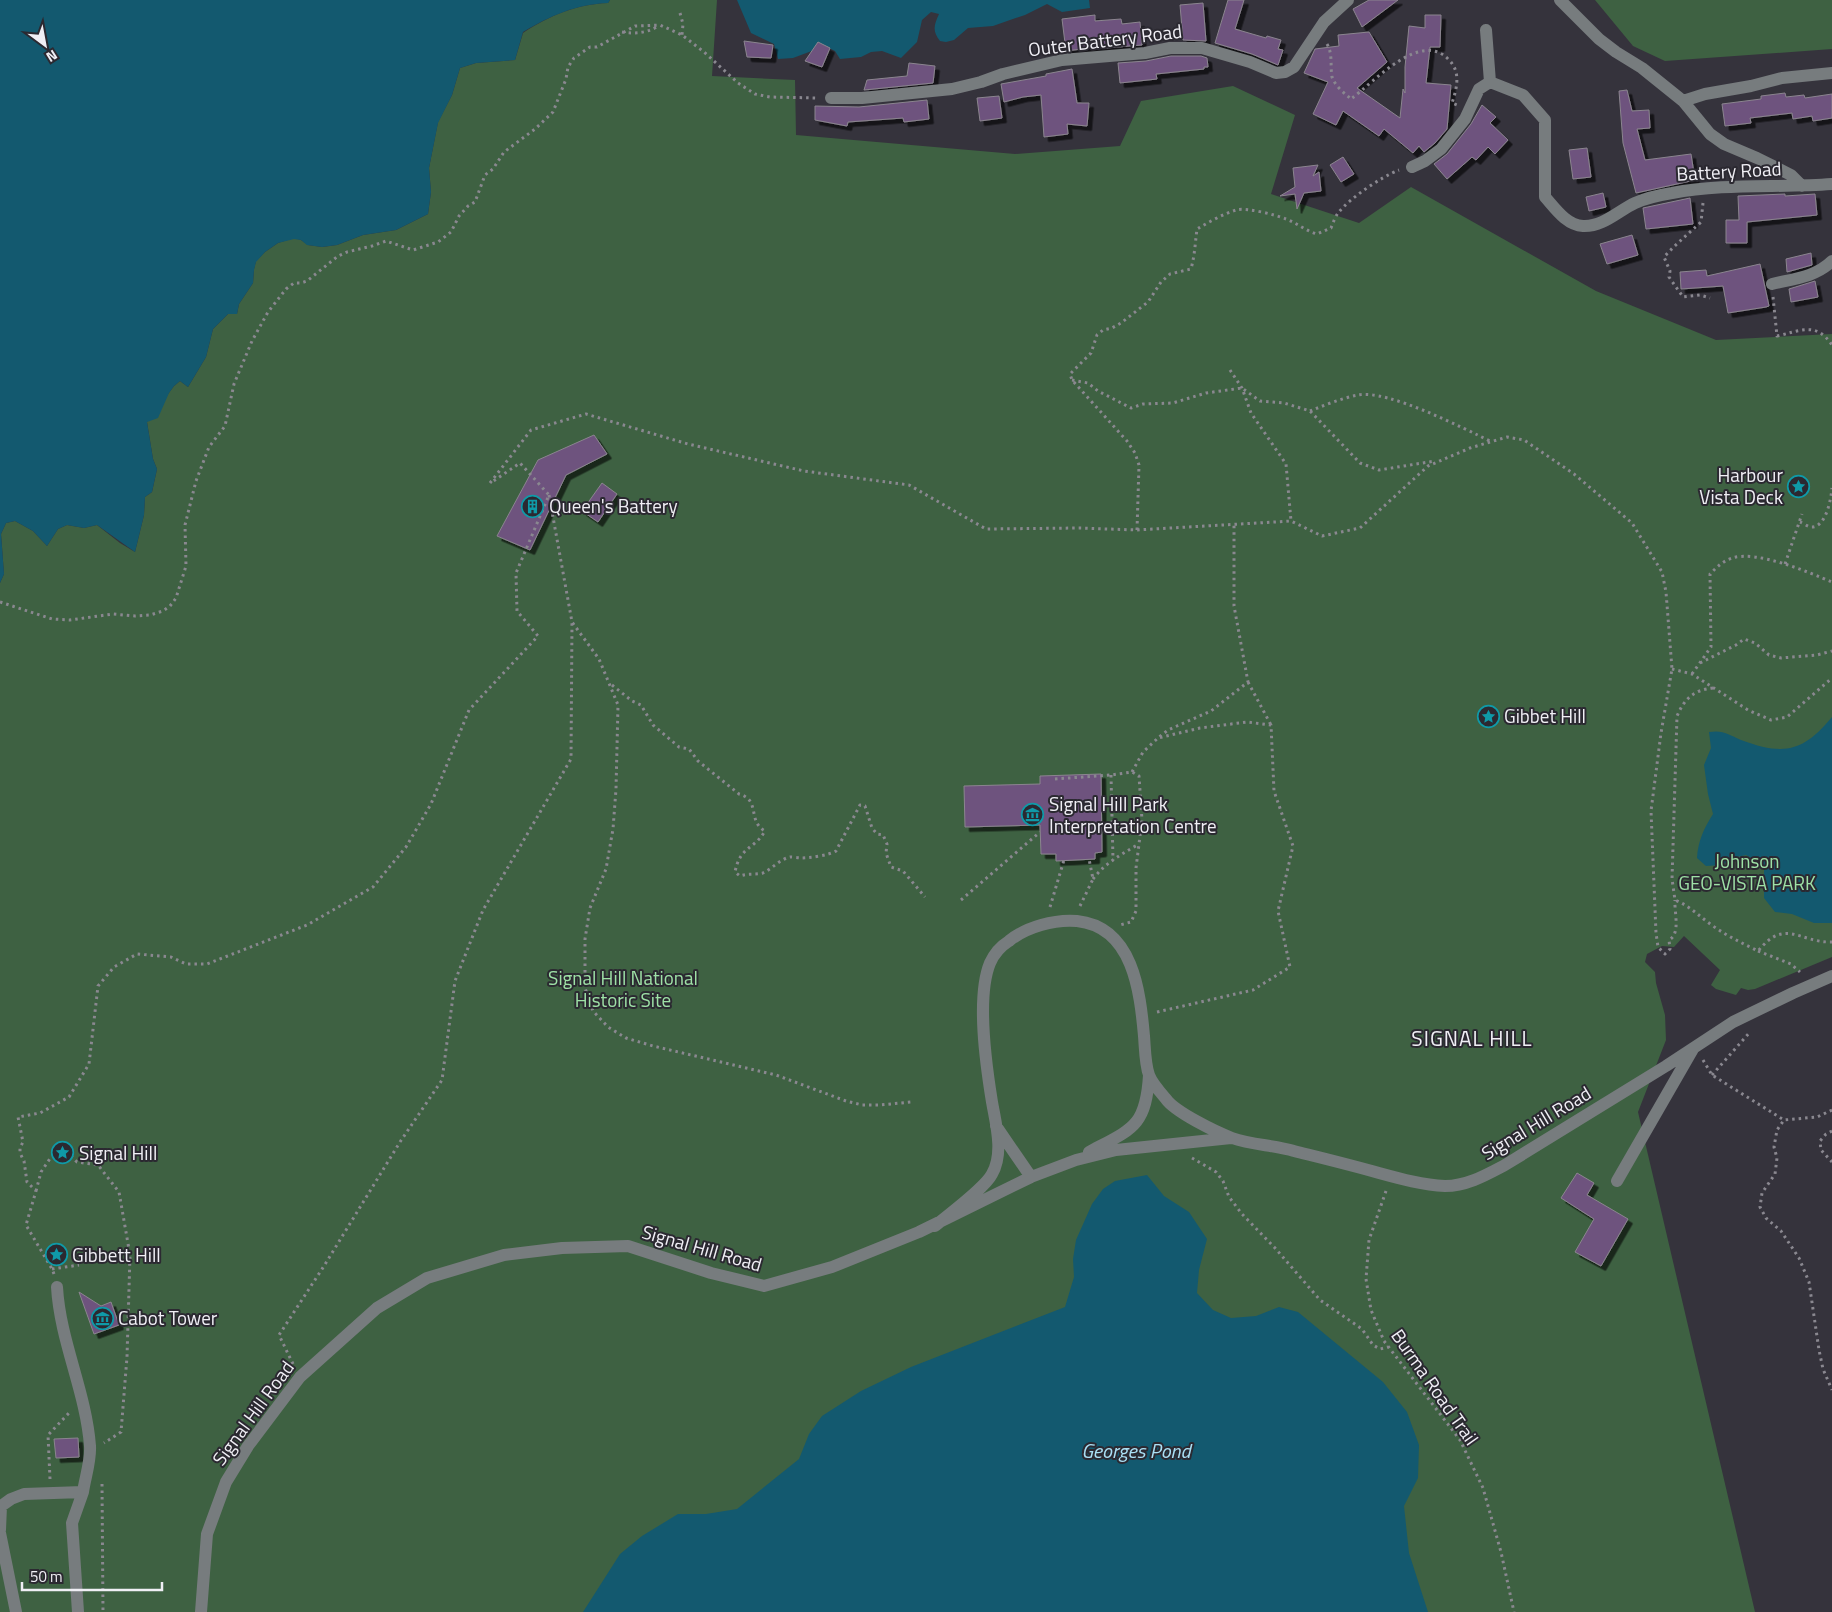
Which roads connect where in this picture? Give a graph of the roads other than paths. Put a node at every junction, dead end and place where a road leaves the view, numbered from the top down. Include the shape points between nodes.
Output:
1 (1348, 0) edge
2 (1560, 0) edge
3 (1486, 30) dead end
4 (1832, 73) edge
5 (1490, 82) junction
6 (831, 98) road end
7 (1683, 100) junction
8 (1412, 167) road end
9 (1832, 184) edge
10 (1802, 186) junction
11 (1832, 261) edge
12 (1772, 284) road end
13 (1832, 976) edge
14 (1695, 1046) junction
15 (1149, 1075) junction
16 (996, 1126) junction
17 (1232, 1138) junction
18 (1076, 1160) junction
19 (1031, 1176) junction
20 (1617, 1181) dead end
21 (935, 1226) junction
22 (57, 1287) road end
23 (83, 1492) junction
24 (0, 1532) edge
25 (16, 1612) edge
26 (78, 1612) edge
27 (201, 1612) edge

1 - 6 street, Outer Battery Road via 1324,22 1294,67 1285,72 1276,73 1202,48 1170,48 1062,60 952,89
2 - 7 street via 1616,52
3 - 5 street
4 - 7 street via 1782,78
5 - 8 street via 1479,89 1465,119 1441,149
5 - 10 street, Battery Road via 1523,95 1544,120 1545,197 1571,223 1595,224 1638,202 1670,193
7 - 10 street via 1710,134 1724,144 1791,175
9 - 10 street, Battery Road
11 - 12 street via 1824,270 1812,275
13 - 14 street, Signal Hill Road via 1733,1022
14 - 17 street, Signal Hill Road via 1504,1165 1460,1185 1410,1181
14 - 20 street
15 - 16 street, Signal Hill Road via 1136,985 1130,964 1117,941 1104,929 1086,922 1044,924 1011,939 1000,948 987,972 984,1008 986,1047
15 - 17 street, Signal Hill Road via 1172,1107
15 - 18 street via 1146,1104 1135,1123 1123,1134
16 - 19 street
16 - 21 street, Signal Hill Road via 998,1155 991,1177
17 - 18 street, Signal Hill Road via 1116,1150
18 - 19 street, Signal Hill Road
19 - 21 street, Signal Hill Road
21 - 27 street, Signal Hill Road via 832,1267 764,1286 628,1246 504,1254 426,1278 377,1308 300,1377 248,1446 226,1482 207,1534
22 - 23 street via 58,1310 82,1400 90,1448
23 - 24 street via 24,1494 11,1498 1,1506
23 - 26 street via 72,1523
24 - 25 street

